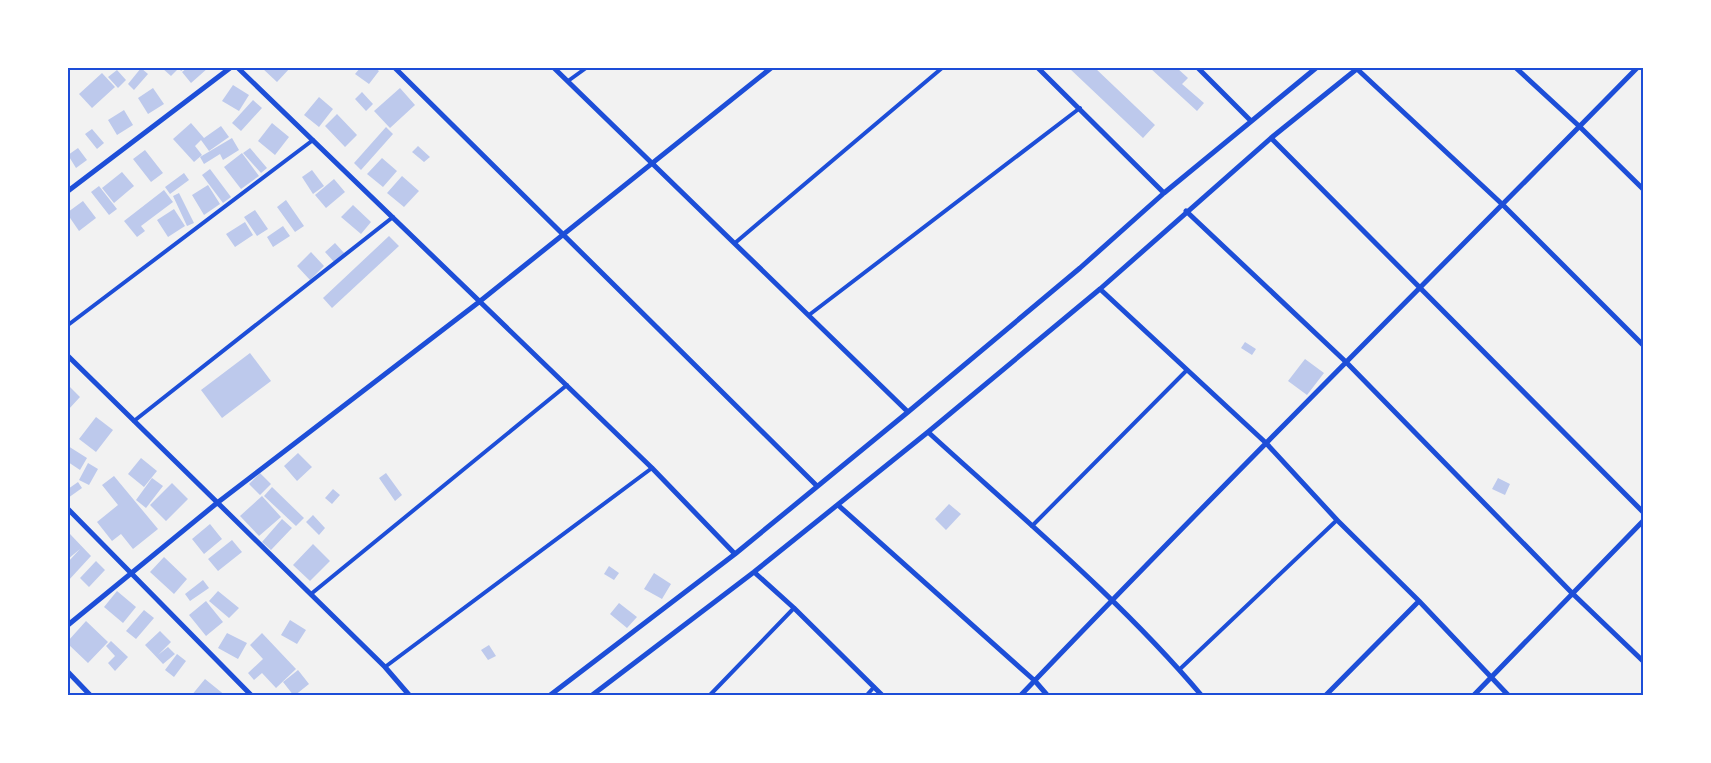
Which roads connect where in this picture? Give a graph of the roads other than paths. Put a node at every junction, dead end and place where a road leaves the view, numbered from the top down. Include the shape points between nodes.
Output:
1 (230, 68) edge
2 (238, 68) edge
3 (395, 68) edge
4 (554, 68) edge
5 (586, 68) edge
6 (771, 68) edge
7 (942, 68) edge
8 (1038, 68) edge
9 (1198, 68) edge
10 (1316, 68) edge
11 (1357, 68) edge
12 (1516, 68) edge
13 (1637, 68) edge
14 (568, 81) junction
15 (1080, 108) junction
16 (1252, 121) junction
17 (1579, 126) junction
18 (1271, 138) junction
19 (313, 140) junction
20 (652, 163) junction
21 (1644, 190) edge
22 (68, 191) edge
23 (1164, 193) junction
24 (1502, 205) junction
25 (1186, 211) junction
26 (393, 217) junction
27 (563, 234) junction
28 (735, 243) junction
29 (1420, 288) junction
30 (1100, 289) junction
31 (479, 302) junction
32 (809, 315) junction
33 (68, 325) edge
34 (1644, 346) edge
35 (68, 356) edge
36 (1346, 362) junction
37 (1187, 370) junction
38 (566, 385) junction
39 (908, 412) junction
40 (134, 421) junction
41 (928, 432) junction
42 (1266, 442) junction
43 (652, 468) junction
44 (818, 486) junction
45 (218, 503) junction
46 (838, 506) junction
47 (68, 510) edge
48 (1644, 513) edge
49 (1337, 520) junction
50 (1644, 520) edge
51 (1032, 526) junction
52 (735, 554) junction
53 (754, 572) junction
54 (132, 573) junction
55 (1572, 593) junction
56 (311, 594) junction
57 (1111, 600) junction
58 (1419, 601) junction
59 (794, 608) junction
60 (68, 625) edge
61 (1644, 662) edge
62 (385, 666) junction
63 (1180, 669) junction
64 (68, 672) edge
65 (1490, 676) junction
66 (1035, 680) junction
67 (874, 687) junction
68 (91, 696) edge
69 (252, 696) edge
70 (410, 696) edge
71 (549, 696) edge
72 (591, 696) edge
73 (709, 696) edge
74 (866, 696) edge
75 (882, 696) edge
76 (1020, 696) edge
77 (1048, 696) edge
78 (1202, 696) edge
79 (1325, 696) edge
80 (1473, 696) edge
81 (1509, 696) edge

1 - 22 street
2 - 19 street
3 - 27 street
4 - 14 street
5 - 14 lane
6 - 20 street
7 - 28 lane
8 - 15 street
9 - 16 street
10 - 16 street
11 - 18 street
11 - 24 street
12 - 17 street
13 - 17 street
14 - 20 street
15 - 23 street
15 - 32 lane
16 - 23 street
17 - 21 street
17 - 24 street
18 - 25 street
18 - 29 street
19 - 26 street
19 - 33 lane
20 - 27 street
20 - 28 street
23 - 39 street
24 - 29 street
24 - 34 street
25 - 30 street
25 - 36 street
26 - 31 street
26 - 40 lane
27 - 31 street
27 - 44 street
28 - 32 street
29 - 36 street
29 - 48 street
30 - 37 street
30 - 41 street
31 - 38 street
31 - 45 street
32 - 39 street
35 - 40 street
36 - 42 street
36 - 55 street
37 - 42 street
37 - 51 lane
38 - 43 street
38 - 56 lane
39 - 44 street
40 - 45 street
41 - 46 street
41 - 51 street
42 - 49 street
42 - 57 street
43 - 52 street
43 - 62 lane
44 - 52 street
45 - 54 street
45 - 56 street
46 - 53 street
46 - 66 street
47 - 54 street
49 - 58 street
49 - 63 lane
50 - 55 street
51 - 57 street
52 - 71 street
53 - 59 street
53 - 72 street
54 - 60 street
54 - 69 street
55 - 61 street
55 - 65 street
56 - 62 street
57 - 63 street
57 - 66 street
58 - 65 street
58 - 79 street
59 - 67 street
59 - 73 lane
62 - 70 street
63 - 78 street
64 - 68 street
65 - 80 street
65 - 81 street
66 - 76 street
66 - 77 street
67 - 74 lane
67 - 75 street

